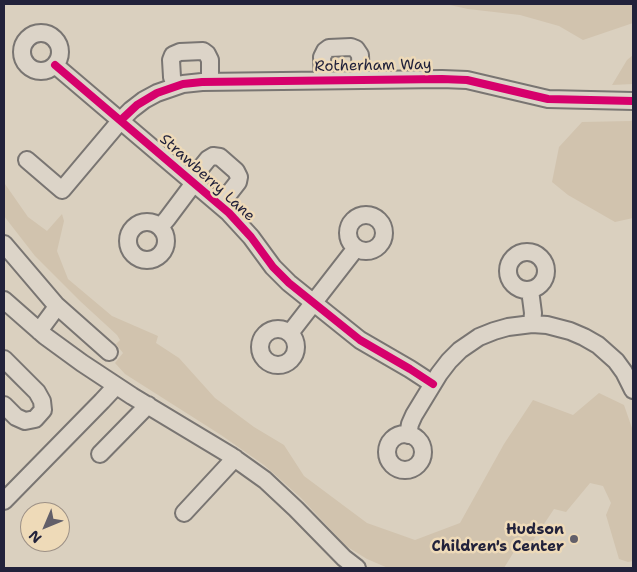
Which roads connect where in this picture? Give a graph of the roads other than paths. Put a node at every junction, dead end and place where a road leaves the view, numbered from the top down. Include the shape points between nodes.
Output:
1 (55, 64) dead end
2 (322, 80) junction
3 (361, 80) junction
4 (210, 82) junction
5 (175, 86) junction
6 (633, 101) edge
7 (121, 120) junction
8 (27, 160) dead end
9 (193, 181) junction
10 (220, 205) junction
11 (160, 227) dead end
12 (4, 244) edge
13 (356, 248) dead end
14 (530, 290) dead end
15 (4, 300) edge
16 (314, 303) junction
17 (56, 305) junction
18 (532, 324) junction
19 (39, 331) junction
20 (290, 333) dead end
21 (109, 352) dead end
22 (4, 359) edge
23 (628, 368) edge
24 (433, 384) junction
25 (116, 386) junction
26 (633, 390) edge
27 (148, 405) junction
28 (4, 406) edge
29 (408, 435) dead end
30 (100, 454) dead end
31 (235, 458) junction
32 (4, 501) edge
33 (184, 513) dead end
34 (357, 568) edge

1 - 7 street, Strawberry Lane
2 - 3 street, Rotherham Way
2 - 3 street, Rotherham Way via 325,51 351,47 360,54
2 - 4 street, Rotherham Way
3 - 6 street, Rotherham Way via 467,80 548,99
4 - 5 street, Rotherham Way
4 - 5 street via 207,54 180,52 171,60
5 - 7 street, Rotherham Way via 144,100
7 - 8 street, Rotherham Way via 62,190
7 - 9 street, Strawberry Lane
9 - 10 street, Strawberry Lane
9 - 10 street, Strawberry Lane via 213,156 220,157 236,171 238,182
9 - 11 street, Strawberry Lane
10 - 16 street, Strawberry Lane via 240,224 273,268
12 - 17 street
13 - 16 street
14 - 18 street
15 - 19 street
16 - 20 street
16 - 24 street, Strawberry Lane via 360,340
17 - 19 street
17 - 21 street
18 - 23 street via 563,328 584,337 608,353 620,367
18 - 24 street via 501,329 472,341 449,361
19 - 25 street
22 - 28 street via 36,392 43,410 35,419 25,421
23 - 26 street
24 - 29 street via 414,415
25 - 27 street
25 - 32 street
27 - 30 street
27 - 31 street
31 - 33 street
31 - 34 street via 265,480

